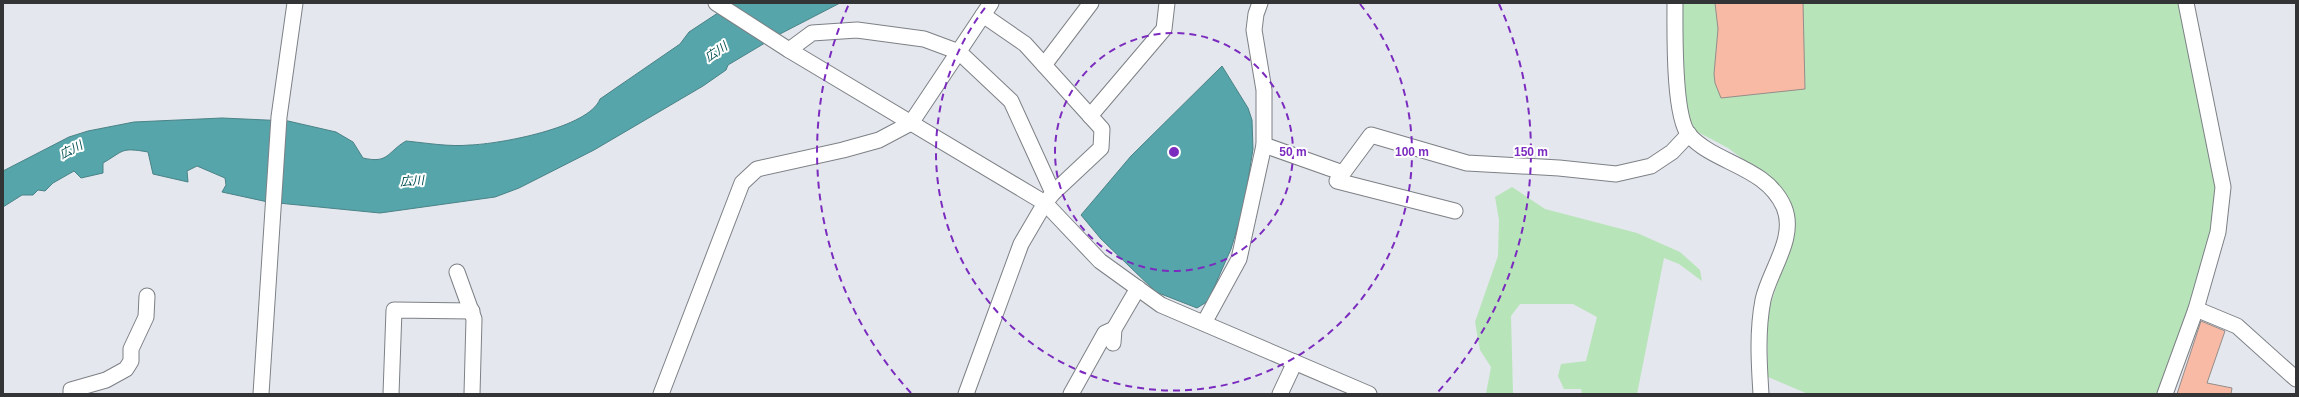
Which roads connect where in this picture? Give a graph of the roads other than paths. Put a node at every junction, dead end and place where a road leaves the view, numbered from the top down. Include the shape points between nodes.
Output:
1 (295, 3) edge
2 (717, 3) edge
3 (1091, 3) edge
4 (1167, 3) edge
5 (1260, 3) edge
6 (1675, 3) edge
7 (2186, 3) edge
8 (987, 9) edge
9 (785, 47) junction
10 (959, 52) junction
11 (1044, 65) junction
12 (1090, 116) junction
13 (911, 123) junction
14 (1689, 134) junction
15 (1264, 145) junction
16 (1343, 173) junction
17 (1049, 198) junction
18 (1455, 211) dead end
19 (457, 272) dead end
20 (1138, 288) junction
21 (147, 296) dead end
22 (2196, 309) junction
23 (472, 310) junction
24 (1204, 323) junction
25 (1295, 362) junction
26 (2296, 379) edge
27 (71, 394) edge
28 (261, 394) edge
29 (391, 394) edge
30 (472, 394) edge
31 (661, 394) edge
32 (966, 394) edge
33 (1071, 394) edge
34 (1280, 394) edge
35 (1369, 394) edge
36 (1761, 394) edge
37 (2165, 394) edge

1 - 28 street via 280,117
2 - 9 street
3 - 11 street
4 - 12 street via 1164,29
5 - 15 street via 1254,30 1264,90
6 - 14 street via 1677,71 1682,116
7 - 22 street via 2223,187 2218,232
8 - 10 street
8 - 11 street
9 - 10 street via 812,33 857,30 924,39
9 - 13 street
10 - 13 street
10 - 17 street via 1011,101
11 - 12 street
12 - 17 street via 1102,129 1101,148
13 - 17 street
13 - 31 street via 879,140 757,169 742,183
14 - 16 street via 1672,152 1651,166 1616,174 1467,163 1371,135
14 - 36 street via 1705,147 1755,174 1773,189 1784,208 1788,222 1785,239 1763,300 1758,356
15 - 16 street
15 - 24 street via 1239,259
16 - 18 street via 1337,181
17 - 20 street via 1100,260
17 - 32 street via 1021,244
19 - 23 street
20 - 24 street via 1161,305
20 - 33 street via 1114,336 1106,333
21 - 27 street via 146,317 130,349 131,361 126,370 106,380 71,390
22 - 26 street via 2237,326
22 - 37 street
23 - 29 street via 394,310
23 - 30 street
24 - 25 street
25 - 34 street
25 - 35 street

